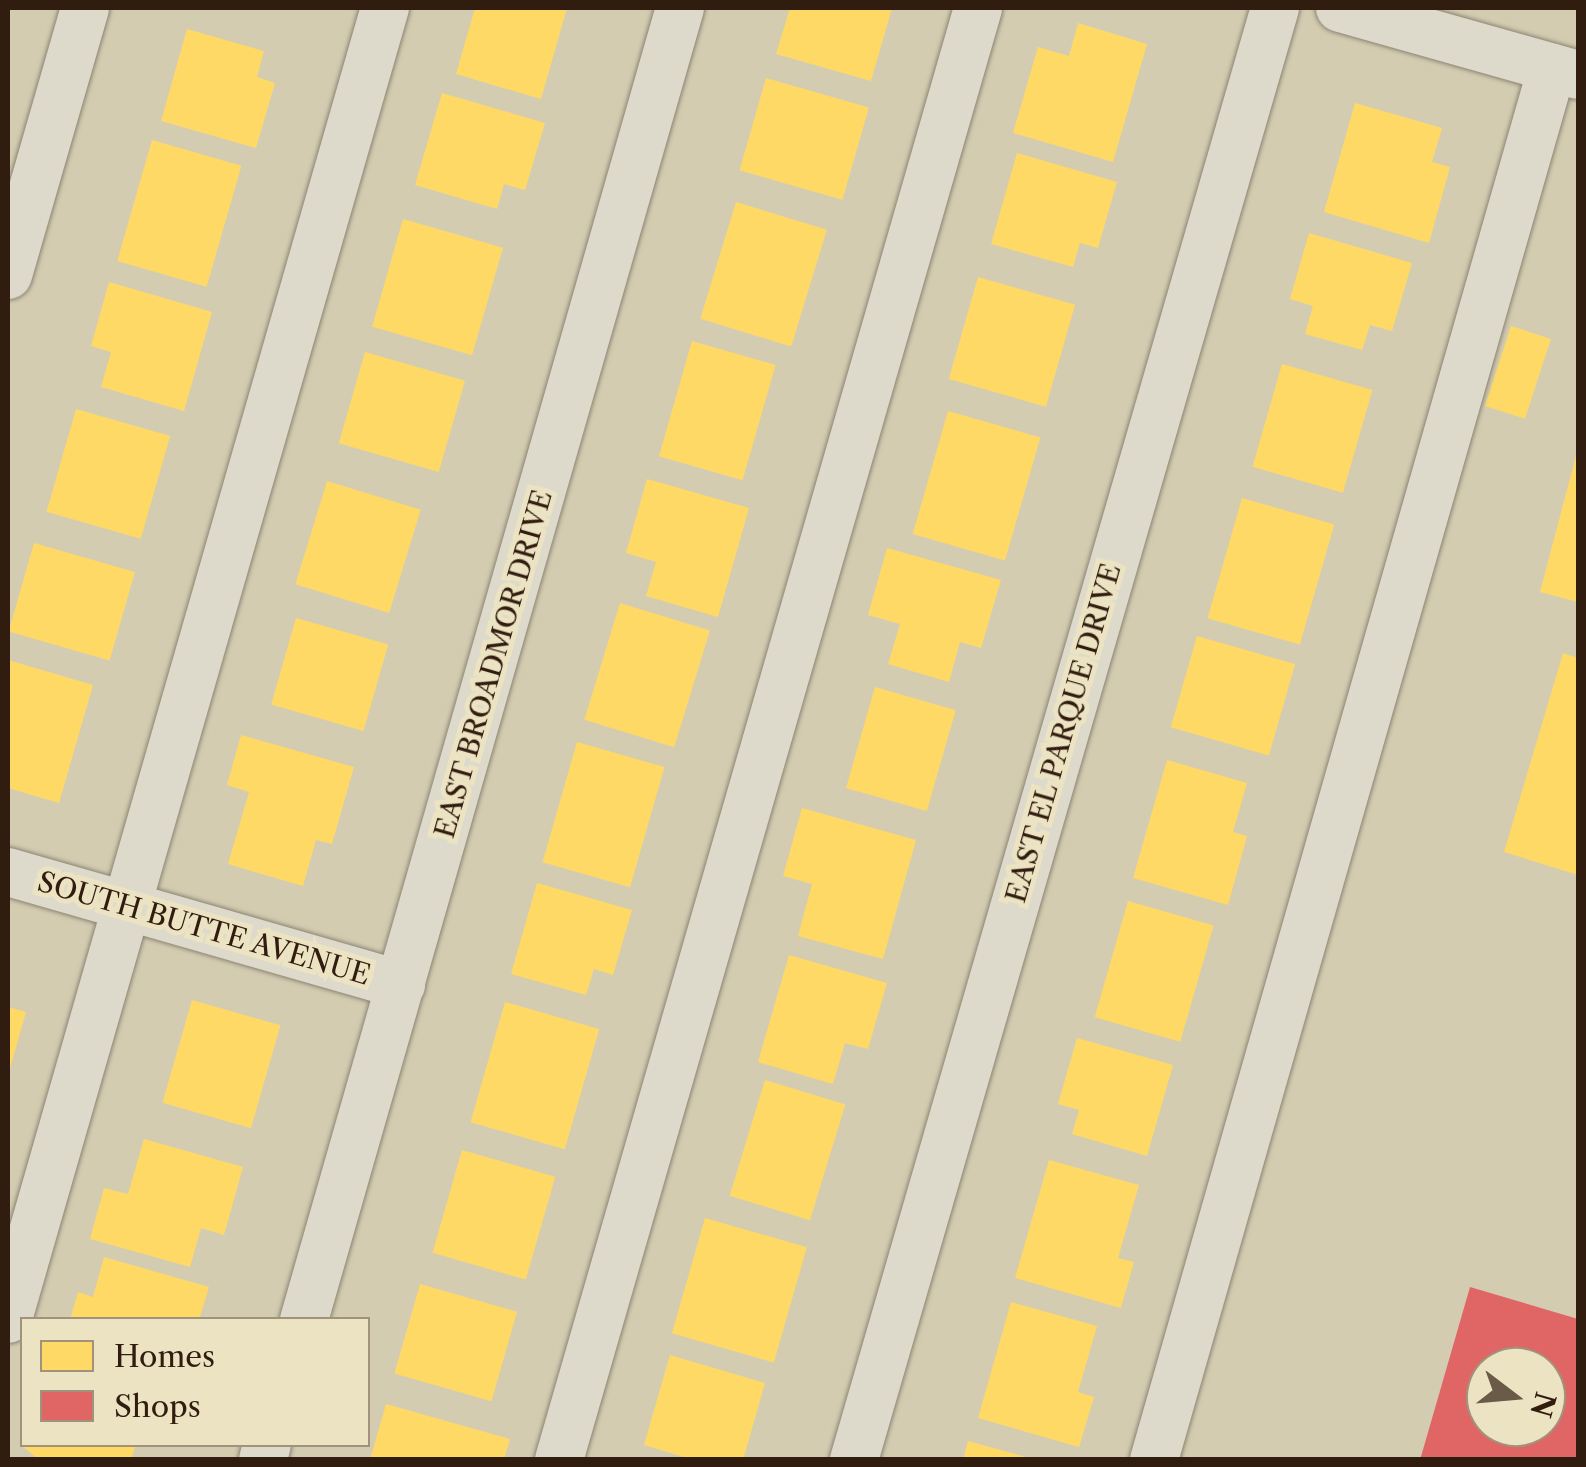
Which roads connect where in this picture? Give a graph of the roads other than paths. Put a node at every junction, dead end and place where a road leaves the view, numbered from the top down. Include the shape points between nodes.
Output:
1 (85, 8) edge
2 (385, 8) edge
3 (680, 8) edge
4 (978, 8) edge
5 (1275, 8) edge
6 (1340, 8) edge
7 (1565, 72) edge
8 (8, 275) edge
9 (8, 872) edge
10 (127, 905) junction
11 (401, 984) junction
12 (305, 1317) edge
13 (8, 1318) edge
14 (559, 1460) edge
15 (854, 1460) edge
16 (1154, 1460) edge

1 - 8 street
2 - 10 street
3 - 11 street, EAST BROADMOR DRIVE
4 - 14 street
5 - 15 street, EAST EL PARQUE DRIVE
6 - 7 street
7 - 16 street
9 - 10 street, SOUTH BUTTE AVENUE
10 - 11 street, SOUTH BUTTE AVENUE
10 - 13 street
11 - 12 street, EAST BROADMOR DRIVE

